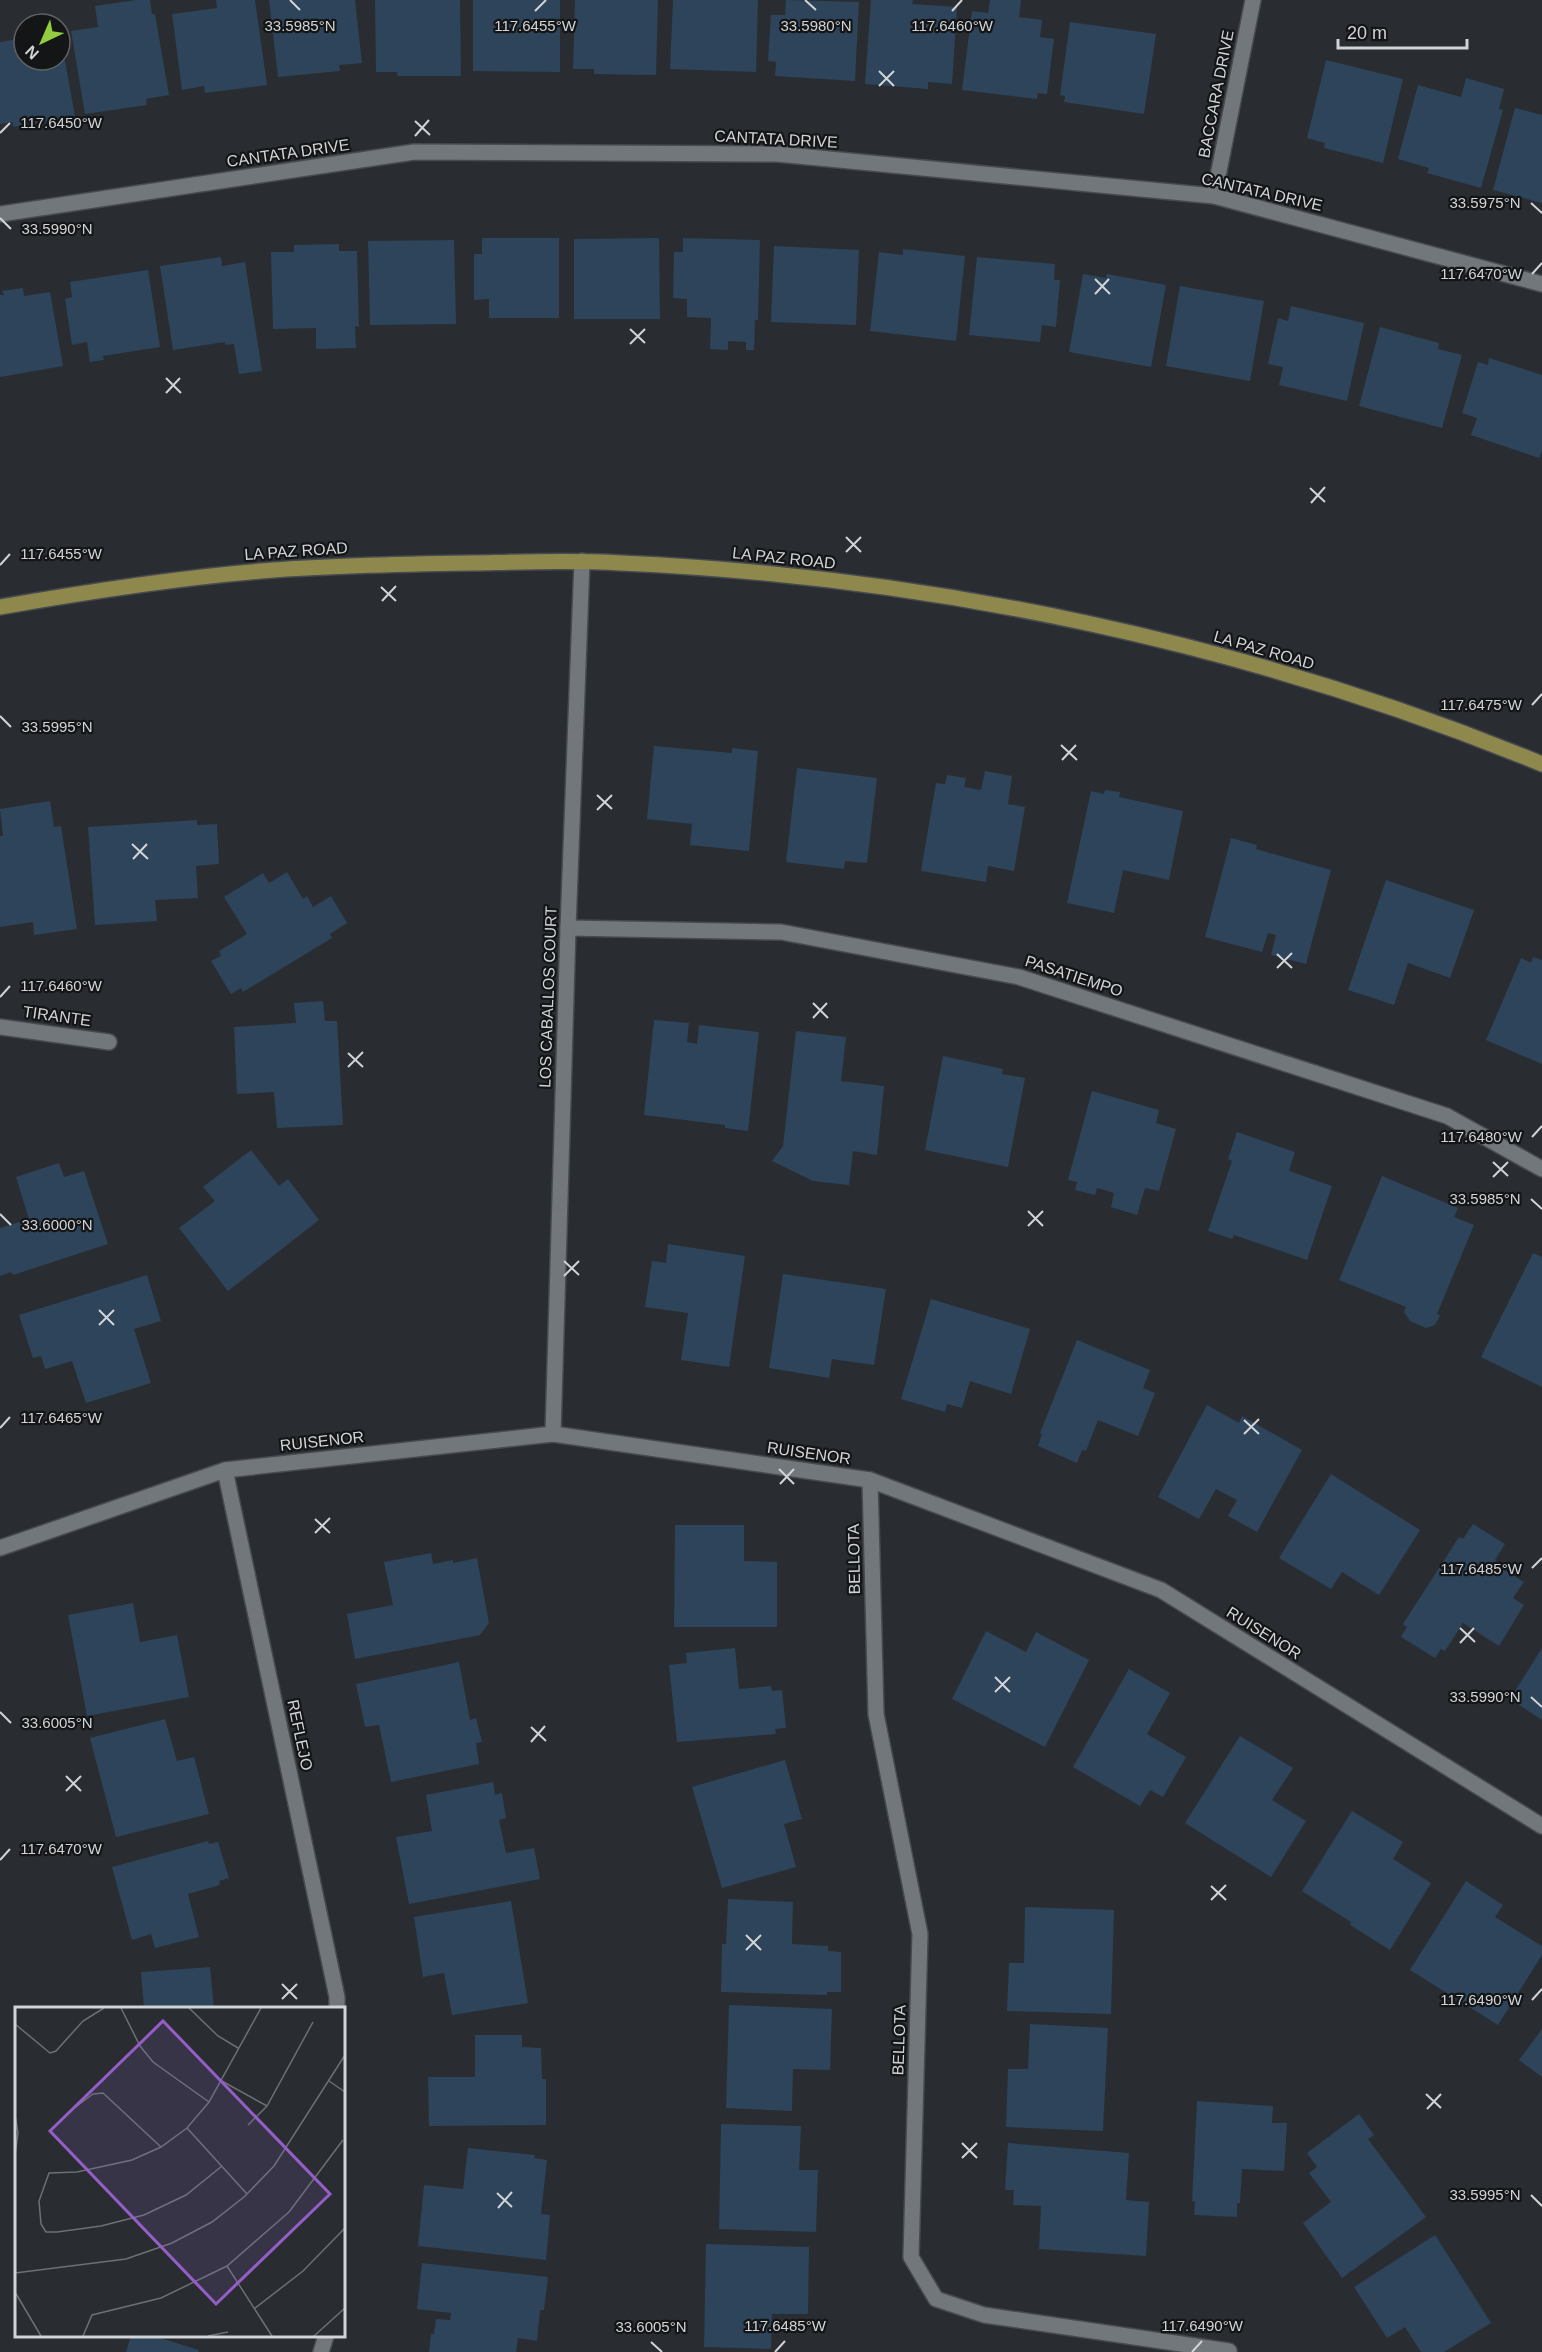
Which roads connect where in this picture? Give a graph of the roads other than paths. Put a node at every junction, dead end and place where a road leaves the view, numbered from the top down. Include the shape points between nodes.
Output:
1 (1253, 0) edge
2 (1214, 196) junction
3 (0, 214) edge
4 (1542, 284) edge
5 (582, 561) junction
6 (0, 607) edge
7 (1542, 764) edge
8 (568, 928) junction
9 (0, 1027) edge
10 (109, 1042) dead end
11 (1542, 1169) edge
12 (554, 1434) junction
13 (225, 1470) junction
14 (870, 1480) junction
15 (0, 1547) edge
16 (1542, 1826) edge
17 (337, 2007) edge
18 (326, 2337) edge
19 (1229, 2351) edge
20 (321, 2352) edge

1 - 2 street, BACCARA DRIVE
2 - 3 street, CANTATA DRIVE via 777,154 414,152
2 - 4 street, CANTATA DRIVE
5 - 6 main road, LA PAZ ROAD via 273,570 128,586
5 - 7 main road, LA PAZ ROAD via 783,574 1039,614 1293,676 1423,718
5 - 8 street, LOS CABALLOS COURT
8 - 11 street, PASATIEMPO via 780,932 1019,977 1447,1116
8 - 12 street, LOS CABALLOS COURT
9 - 10 street, TIRANTE
12 - 13 street, RUISENOR
12 - 14 street, RUISENOR
13 - 15 street, RUISENOR
13 - 17 street, REFLEJO
14 - 16 street, RUISENOR via 1161,1590
14 - 19 street, BELLOTA via 876,1714 920,1934 911,2257 936,2299 984,2315
18 - 20 street

